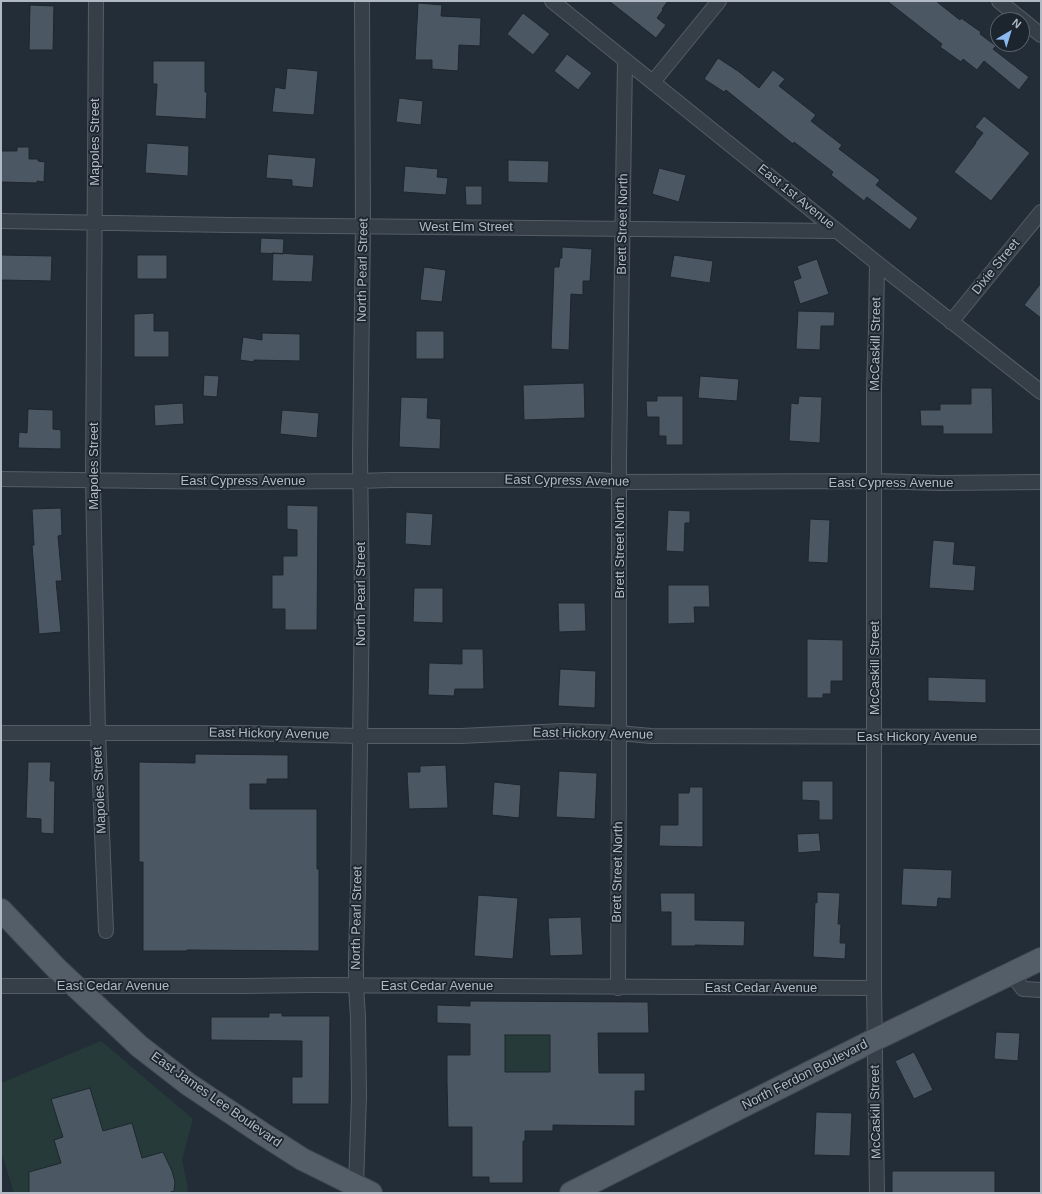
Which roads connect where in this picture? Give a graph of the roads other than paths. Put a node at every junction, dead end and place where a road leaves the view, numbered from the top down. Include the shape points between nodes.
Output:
1 (96, 1) edge
2 (362, 1) edge
3 (552, 1) edge
4 (719, 1) edge
5 (999, 1) edge
6 (1041, 35) edge
7 (625, 60) junction
8 (653, 82) junction
9 (1041, 212) edge
10 (1, 222) edge
11 (94, 222) junction
12 (363, 226) junction
13 (622, 228) junction
14 (837, 231) junction
15 (877, 263) junction
16 (951, 322) junction
17 (1041, 392) edge
18 (1, 479) edge
19 (93, 481) junction
20 (361, 481) junction
21 (874, 481) junction
22 (620, 482) junction
23 (1041, 482) edge
24 (1, 733) edge
25 (98, 733) junction
26 (619, 733) junction
27 (359, 736) junction
28 (875, 737) junction
29 (1041, 737) edge
30 (1, 910) edge
31 (106, 931) dead end
32 (1041, 959) edge
33 (1011, 973) junction
34 (1, 986) edge
35 (75, 986) junction
36 (356, 986) junction
37 (618, 988) junction
38 (874, 988) junction
39 (1041, 990) edge
40 (874, 1040) junction
41 (363, 1190) edge
42 (571, 1193) edge
43 (877, 1193) edge

1 - 11 street, Mapoles Street
2 - 12 street, North Pearl Street
3 - 7 street, East 1st Avenue
4 - 8 street
5 - 6 street
7 - 8 street, East 1st Avenue
7 - 13 street, Brett Street North
8 - 14 street, East 1st Avenue
9 - 16 street, Dixie Street
10 - 11 street, West Elm Street
11 - 12 street, West Elm Street
11 - 19 street, Mapoles Street
12 - 13 street, West Elm Street
12 - 20 street, North Pearl Street
13 - 14 street, West Elm Street
13 - 22 street, Brett Street North
14 - 15 street, East 1st Avenue
15 - 16 street, East 1st Avenue
15 - 21 street, McCaskill Street
16 - 17 street, East 1st Avenue
18 - 19 street, East Cypress Avenue
19 - 20 street, East Cypress Avenue
19 - 25 street, Mapoles Street
20 - 22 street, East Cypress Avenue
20 - 27 street, North Pearl Street
21 - 22 street, East Cypress Avenue
21 - 23 street, East Cypress Avenue
21 - 28 street, McCaskill Street
22 - 26 street, Brett Street North
24 - 25 street, East Hickory Avenue
25 - 27 street, East Hickory Avenue
25 - 31 street, Mapoles Street
26 - 27 street, East Hickory Avenue via 563,731 461,736
26 - 28 street, East Hickory Avenue via 651,736
26 - 37 street, Brett Street North
27 - 36 street, North Pearl Street
28 - 29 street, East Hickory Avenue
28 - 38 street, McCaskill Street
30 - 35 main road, East James Lee Boulevard
32 - 33 main road, North Ferdon Boulevard
33 - 39 street via 1023,989
33 - 40 main road, North Ferdon Boulevard
34 - 35 street, East Cedar Avenue
35 - 36 street, East Cedar Avenue
35 - 41 main road, East James Lee Boulevard via 139,1046 188,1084 302,1159
36 - 37 street, East Cedar Avenue
36 - 41 street, North Pearl Street
37 - 38 street, East Cedar Avenue
38 - 40 street, McCaskill Street
40 - 42 main road, North Ferdon Boulevard
40 - 43 street, McCaskill Street

